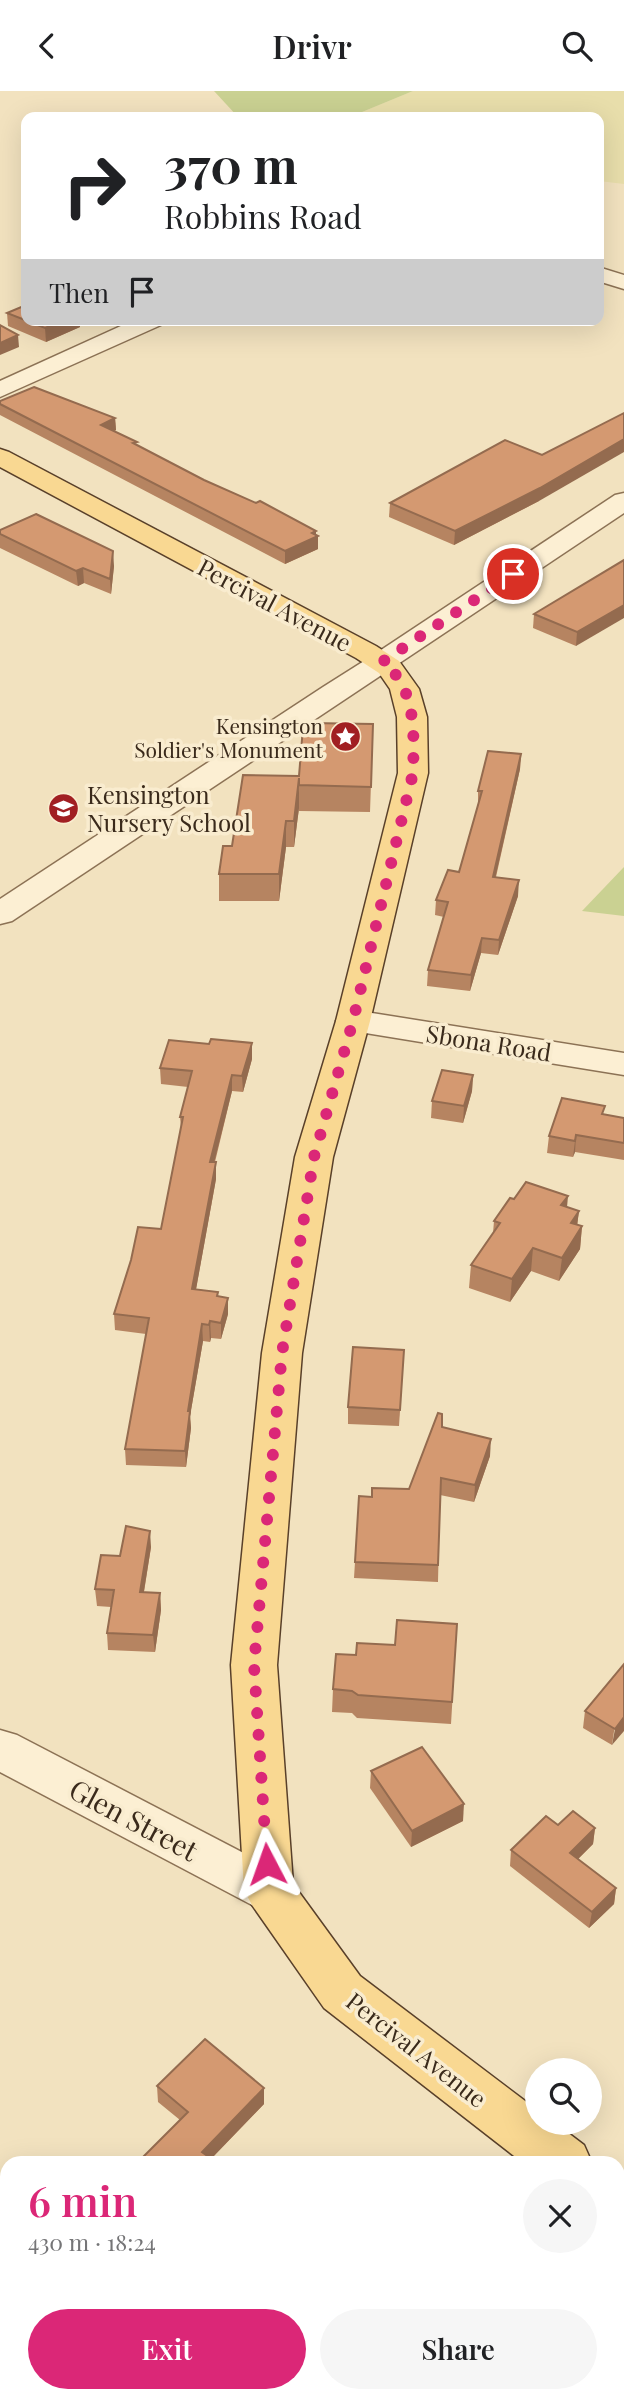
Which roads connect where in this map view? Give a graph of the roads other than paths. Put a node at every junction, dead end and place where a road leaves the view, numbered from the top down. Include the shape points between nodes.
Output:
1 (604, 276) edge
2 (624, 282) edge
3 (140, 326) edge
4 (0, 390) edge
5 (0, 457) edge
6 (624, 501) edge
7 (382, 662) junction
8 (0, 913) edge
9 (353, 1021) junction
10 (624, 1064) edge
11 (0, 1749) edge
12 (269, 1889) junction
13 (556, 2156) edge

1 - 2 street
3 - 4 street
5 - 7 main road, Percival Avenue
6 - 7 street
7 - 8 street
7 - 9 main road, Percival Avenue via 393,671 407,697 414,740 413,773
9 - 10 street, Sbona Road
9 - 12 main road, Percival Avenue via 314,1157 282,1353 254,1665
11 - 12 street, Glen Street
12 - 13 main road, Percival Avenue via 342,1992

